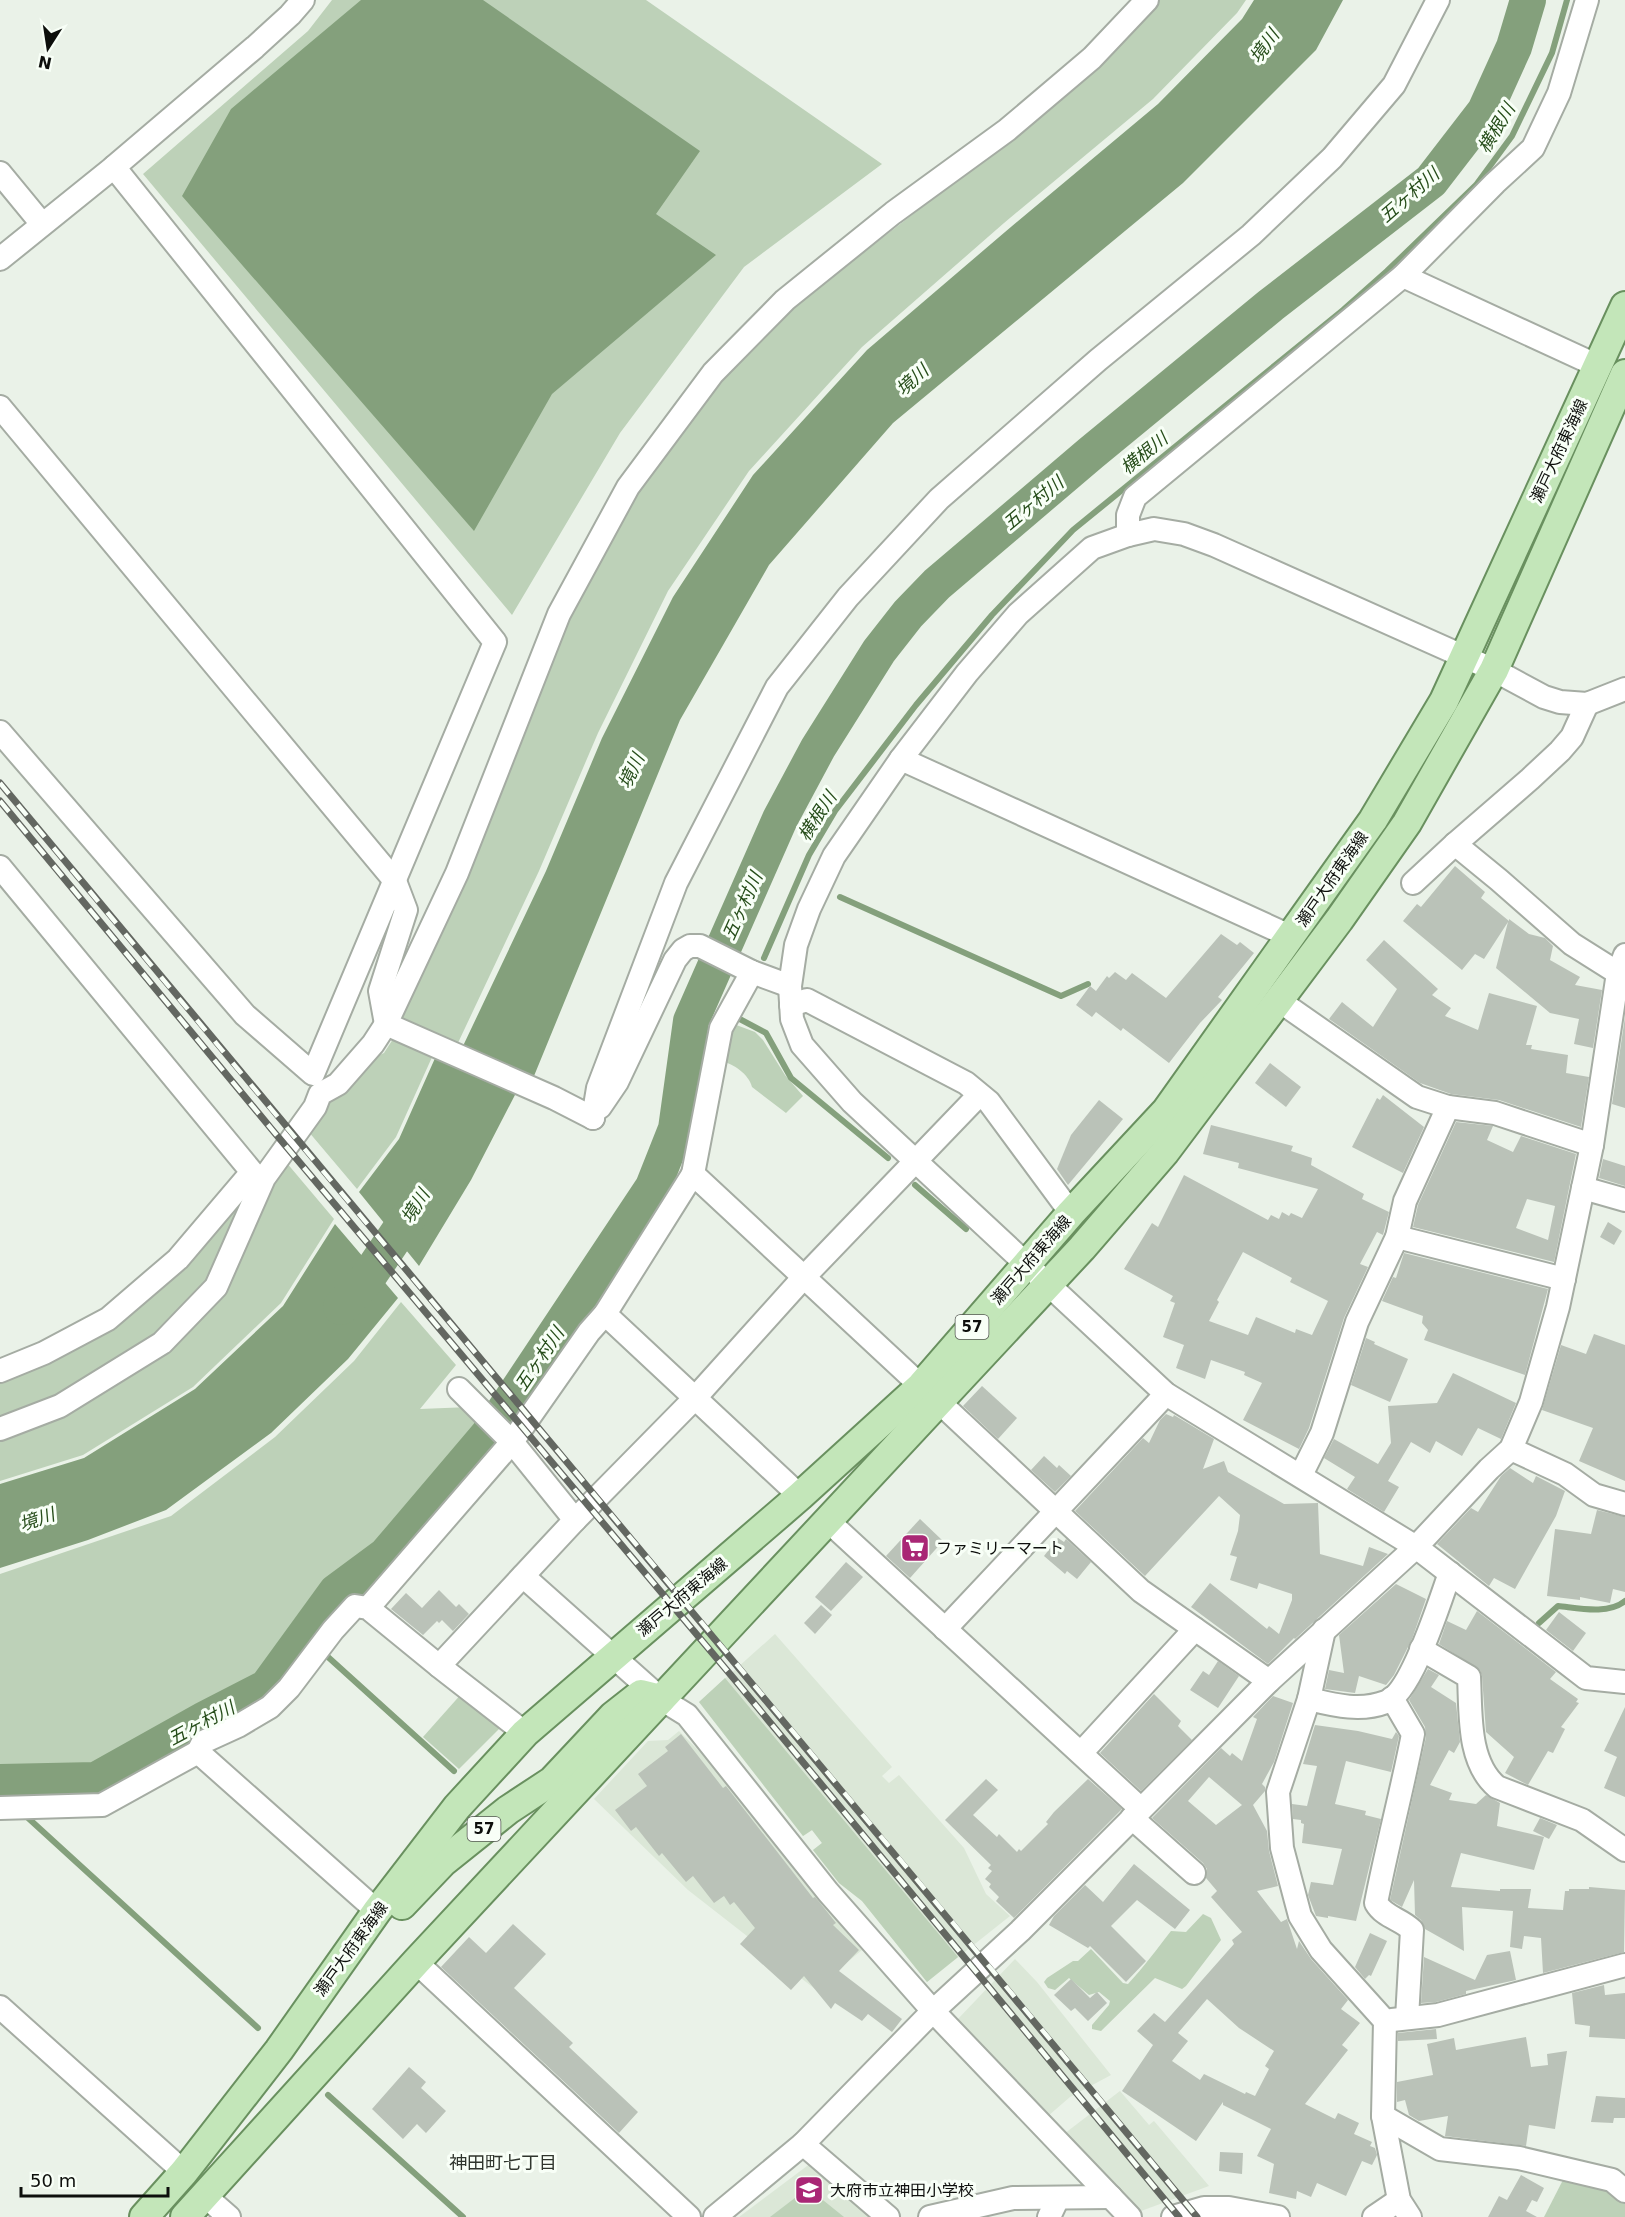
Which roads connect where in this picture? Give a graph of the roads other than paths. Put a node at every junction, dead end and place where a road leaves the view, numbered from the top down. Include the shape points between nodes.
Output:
1 (1147, 0) edge
2 (1438, 0) edge
3 (1587, 0) edge
4 (290, 5) edge
5 (114, 167) junction
6 (0, 173) edge
7 (42, 224) junction
8 (0, 259) edge
9 (1403, 276) junction
10 (1625, 306) edge
11 (1618, 374) edge
12 (0, 407) edge
13 (1128, 535) junction
14 (1463, 657) junction
15 (1494, 670) junction
16 (1625, 689) edge
17 (1587, 704) junction
18 (0, 732) edge
19 (901, 759) junction
20 (1455, 844) junction
21 (0, 867) edge
22 (395, 881) junction
23 (1413, 883) dead end
24 (1292, 937) junction
25 (1621, 964) edge
26 (749, 970) junction
27 (791, 996) junction
28 (1278, 1000) junction
29 (386, 1024) junction
30 (316, 1084) junction
31 (980, 1095) junction
32 (1448, 1107) junction
33 (593, 1118) junction
34 (1592, 1145) junction
35 (915, 1161) junction
36 (693, 1174) junction
37 (258, 1175) junction
38 (1583, 1188) junction
39 (1625, 1200) edge
40 (1071, 1214) junction
41 (1397, 1237) junction
42 (1027, 1264) junction
43 (804, 1277) junction
44 (1564, 1279) junction
45 (1049, 1284) junction
46 (604, 1314) junction
47 (0, 1371) edge
48 (459, 1389) dead end
49 (930, 1394) junction
50 (1166, 1394) junction
51 (695, 1398) junction
52 (0, 1429) edge
53 (512, 1441) junction
54 (1511, 1449) junction
55 (1301, 1475) junction
56 (800, 1496) junction
57 (1625, 1504) edge
58 (1056, 1511) junction
59 (575, 1520) junction
60 (828, 1521) junction
61 (1416, 1547) junction
62 (1450, 1573) junction
63 (523, 1576) junction
64 (368, 1608) junction
65 (945, 1629) junction
66 (1195, 1629) junction
67 (1324, 1630) junction
68 (1421, 1649) junction
69 (613, 1656) junction
70 (439, 1666) junction
71 (1269, 1681) junction
72 (1625, 1682) edge
73 (1392, 1698) junction
74 (661, 1699) junction
75 (1309, 1699) junction
76 (525, 1733) junction
77 (198, 1752) junction
78 (1080, 1753) junction
79 (0, 1808) edge
80 (1137, 1813) junction
81 (1625, 1850) edge
82 (1194, 1873) dead end
83 (376, 1911) junction
84 (416, 1962) junction
85 (1625, 1965) edge
86 (322, 1989) junction
87 (0, 2007) edge
88 (933, 2012) junction
89 (1396, 2019) junction
90 (1383, 2116) junction
91 (803, 2144) junction
92 (184, 2172) junction
93 (1625, 2191) edge
94 (205, 2196) junction
95 (1111, 2197) junction
96 (1054, 2207) edge
97 (1405, 2209) edge
98 (144, 2217) edge
99 (185, 2217) edge
100 (229, 2217) edge
101 (689, 2217) edge
102 (715, 2217) edge
103 (888, 2217) edge
104 (930, 2217) edge
105 (1130, 2217) edge
106 (1173, 2217) edge
107 (1278, 2217) edge
108 (1374, 2217) edge

1 - 29 street via 1092,58 1015,123 893,213 785,300 705,383 628,487 559,614 457,873
2 - 33 street via 1394,85 1332,158 1251,235 1098,360 939,499 848,597 777,687 676,883 598,1088
3 - 9 street via 1559,93 1533,148
4 - 5 street
5 - 7 street
5 - 22 street via 495,642
6 - 7 street
7 - 8 street
9 - 11 street
9 - 13 street via 1134,497 1128,515
10 - 11 main road, 瀬戸大府東海線 / 57
11 - 14 main road, 瀬戸大府東海線 / 57
11 - 15 main road, 瀬戸大府東海線 / 57
12 - 22 street
13 - 14 street via 1154,529 1184,534
13 - 19 street via 1092,548 1018,614
14 - 15 street
14 - 24 main road, 瀬戸大府東海線 / 57 via 1444,700 1373,820
15 - 17 street via 1544,697
15 - 28 main road, 瀬戸大府東海線 / 57 via 1407,823
16 - 17 street
17 - 20 street via 1572,737 1560,751
18 - 30 street via 245,1015
19 - 24 street
19 - 27 street via 834,856 819,886 796,945
20 - 23 street
20 - 25 street via 1572,945
21 - 37 street
22 - 29 street via 406,910 380,991
22 - 30 street
24 - 40 main road, 瀬戸大府東海線 / 57 via 1166,1112
25 - 34 street
26 - 27 street
26 - 33 street via 700,945 683,950 617,1082
26 - 36 street via 721,1028
27 - 31 street via 807,1000 966,1083
27 - 35 street via 792,1019 802,1045 852,1102
28 - 32 street via 1417,1097
28 - 45 main road, 瀬戸大府東海線 / 57 via 1165,1152
29 - 30 street via 338,1084
29 - 33 street
30 - 37 street via 315,1107
31 - 35 street
31 - 40 street
32 - 34 street via 1495,1113
32 - 41 street via 1406,1201
34 - 38 street
35 - 42 street
35 - 43 street
36 - 43 street
36 - 46 street
37 - 47 street via 178,1259 108,1319
37 - 52 street via 216,1287 162,1343 60,1406
38 - 39 street
38 - 44 street
40 - 42 main road, 瀬戸大府東海線 / 57
41 - 44 street
41 - 55 street via 1357,1322 1322,1433
42 - 45 street
42 - 49 main road, 瀬戸大府東海線 / 57
43 - 49 street
43 - 51 street
44 - 54 street via 1531,1402
45 - 49 main road, 瀬戸大府東海線 / 57
45 - 50 street
46 - 51 street
46 - 53 street
48 - 53 street
49 - 56 main road, 瀬戸大府東海線 / 57
49 - 58 street
49 - 60 main road, 瀬戸大府東海線 / 57
50 - 55 street
50 - 58 street
51 - 56 street
51 - 59 street
53 - 59 street
53 - 64 street
54 - 57 street via 1565,1474 1594,1495
54 - 61 street
55 - 61 street
56 - 69 main road, 瀬戸大府東海線 / 57
58 - 65 street
58 - 66 street via 1141,1591
59 - 63 street
60 - 65 street
60 - 74 main road, 瀬戸大府東海線 / 57
61 - 62 street
61 - 67 street
62 - 68 street
62 - 72 street via 1586,1678
63 - 69 street
63 - 70 street
64 - 70 street
64 - 77 street via 355,1606 270,1707 203,1742
65 - 78 street
66 - 71 street
66 - 78 street
67 - 71 street
67 - 75 street
68 - 73 street via 1405,1685
68 - 81 street via 1469,1677 1477,1757 1489,1780 1497,1787 1581,1820
69 - 74 street
69 - 76 main road, 瀬戸大府東海線 / 57
70 - 76 street
71 - 80 street
73 - 75 street via 1346,1708
73 - 89 street via 1413,1734 1376,1903 1381,1911 1412,1930
74 - 84 main road, 瀬戸大府東海線 / 57
74 - 86 main road, 57 via 641,1694 613,1716 552,1781 443,1862 404,1902 361,1958
74 - 88 street via 687,1715 828,1892
75 - 89 street via 1278,1792 1282,1848 1300,1916 1321,1950
76 - 83 main road, 瀬戸大府東海線 / 57 via 457,1808
77 - 79 street via 102,1805
77 - 83 street
78 - 80 street
80 - 82 street
80 - 88 street
83 - 86 main road, 瀬戸大府東海線 / 57
84 - 94 main road, 瀬戸大府東海線 / 57
84 - 101 street
85 - 89 street via 1438,2015
86 - 92 main road, 瀬戸大府東海線 / 57
87 - 92 street
88 - 91 street
88 - 95 street
89 - 90 street
90 - 93 street via 1440,2149 1518,2158 1612,2180
90 - 97 street
91 - 102 street
91 - 103 street
92 - 98 main road, 瀬戸大府東海線 / 57
94 - 99 main road, 瀬戸大府東海線 / 57
94 - 100 street
95 - 96 street
95 - 105 street
96 - 104 street via 1013,2198
97 - 108 street
106 - 107 street via 1204,2208 1229,2208

